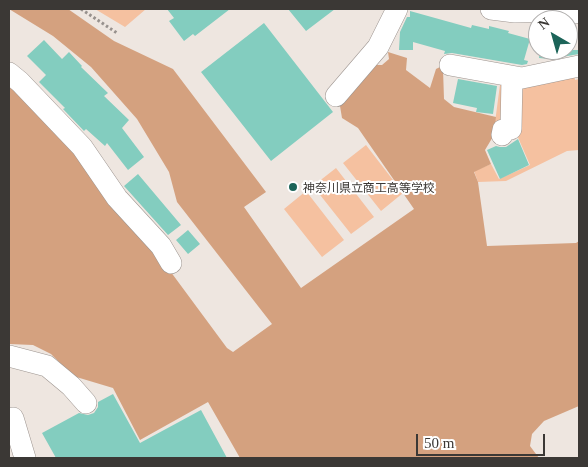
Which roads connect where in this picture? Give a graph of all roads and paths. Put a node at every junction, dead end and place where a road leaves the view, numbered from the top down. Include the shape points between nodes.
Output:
1 (81, 9) edge
2 (397, 9) edge
3 (491, 9) edge
4 (579, 11) edge
5 (117, 34) dead end
6 (450, 65) dead end
7 (579, 66) edge
8 (9, 73) edge
9 (512, 77) junction
10 (336, 96) dead end
11 (502, 135) dead end
12 (171, 263) dead end
13 (9, 356) edge
14 (86, 403) dead end
15 (9, 419) edge
16 (25, 458) edge

1 - 5 path
2 - 10 street via 378,47
3 - 4 street
6 - 9 street
7 - 9 street via 522,78
8 - 12 street via 82,147 117,198 161,246
9 - 11 street via 511,128 503,130
13 - 14 street via 46,366
15 - 16 street via 13,418

